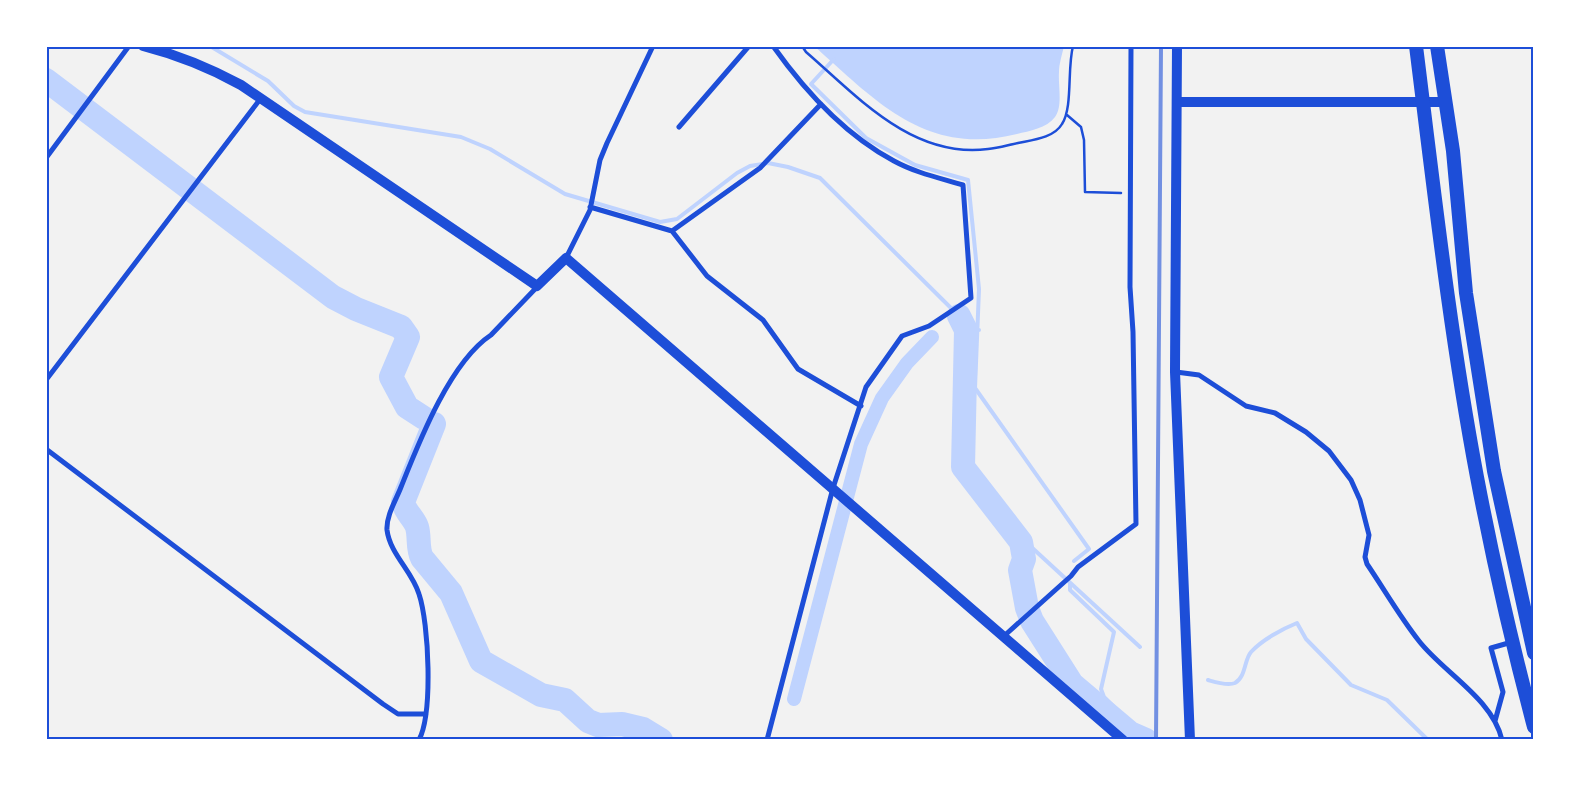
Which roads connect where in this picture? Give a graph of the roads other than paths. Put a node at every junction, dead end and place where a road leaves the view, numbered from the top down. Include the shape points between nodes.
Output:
1 (129, 46) edge
2 (143, 46) edge
3 (653, 46) edge
4 (749, 46) edge
5 (774, 46) edge
6 (1130, 46) edge
7 (1177, 46) edge
8 (1416, 46) edge
9 (1437, 46) edge
10 (262, 97) junction
11 (1177, 102) junction
12 (1445, 102) junction
13 (822, 104) junction
14 (1423, 104) junction
15 (679, 127) dead end
16 (46, 158) edge
17 (591, 203) junction
18 (672, 231) junction
19 (566, 258) junction
20 (537, 286) junction
21 (1175, 372) junction
22 (46, 380) edge
23 (861, 406) junction
24 (46, 449) edge
25 (836, 491) junction
26 (1004, 636) junction
27 (1512, 642) junction
28 (1534, 653) edge
29 (426, 714) junction
30 (1495, 721) junction
31 (1534, 727) edge
32 (419, 740) edge
33 (768, 740) edge
34 (1123, 740) edge
35 (1190, 740) edge
36 (1502, 740) edge

1 - 16 street
2 - 10 main road via 210,69
3 - 17 street via 600,160
4 - 15 street
5 - 13 street via 806,89
6 - 26 street via 1130,287 1136,524 1078,566 1067,580
7 - 11 main road
8 - 14 highway
9 - 12 highway
10 - 20 main road
10 - 22 street
11 - 14 main road
11 - 21 main road
12 - 14 main road
12 - 28 highway via 1453,151 1466,293 1494,472
13 - 18 street via 760,168
13 - 23 street via 862,142 895,162 963,185 971,298 929,326 902,336 866,387
14 - 27 highway via 1447,292 1476,476
17 - 18 street
17 - 19 street
18 - 23 street via 707,276 764,320 798,369
19 - 20 main road
19 - 25 main road
20 - 29 street via 476,348 454,378 422,436 387,521 390,542 419,592 422,605 427,652
21 - 30 street via 1199,375 1246,406 1275,413 1329,451 1352,480 1360,500 1369,535 1367,564 1420,642 1470,691
21 - 35 main road
23 - 25 street
24 - 29 street via 383,704 398,714
25 - 26 main road
25 - 33 street
26 - 34 main road
27 - 30 street via 1491,648 1503,692
27 - 31 highway
29 - 32 street
30 - 36 street

